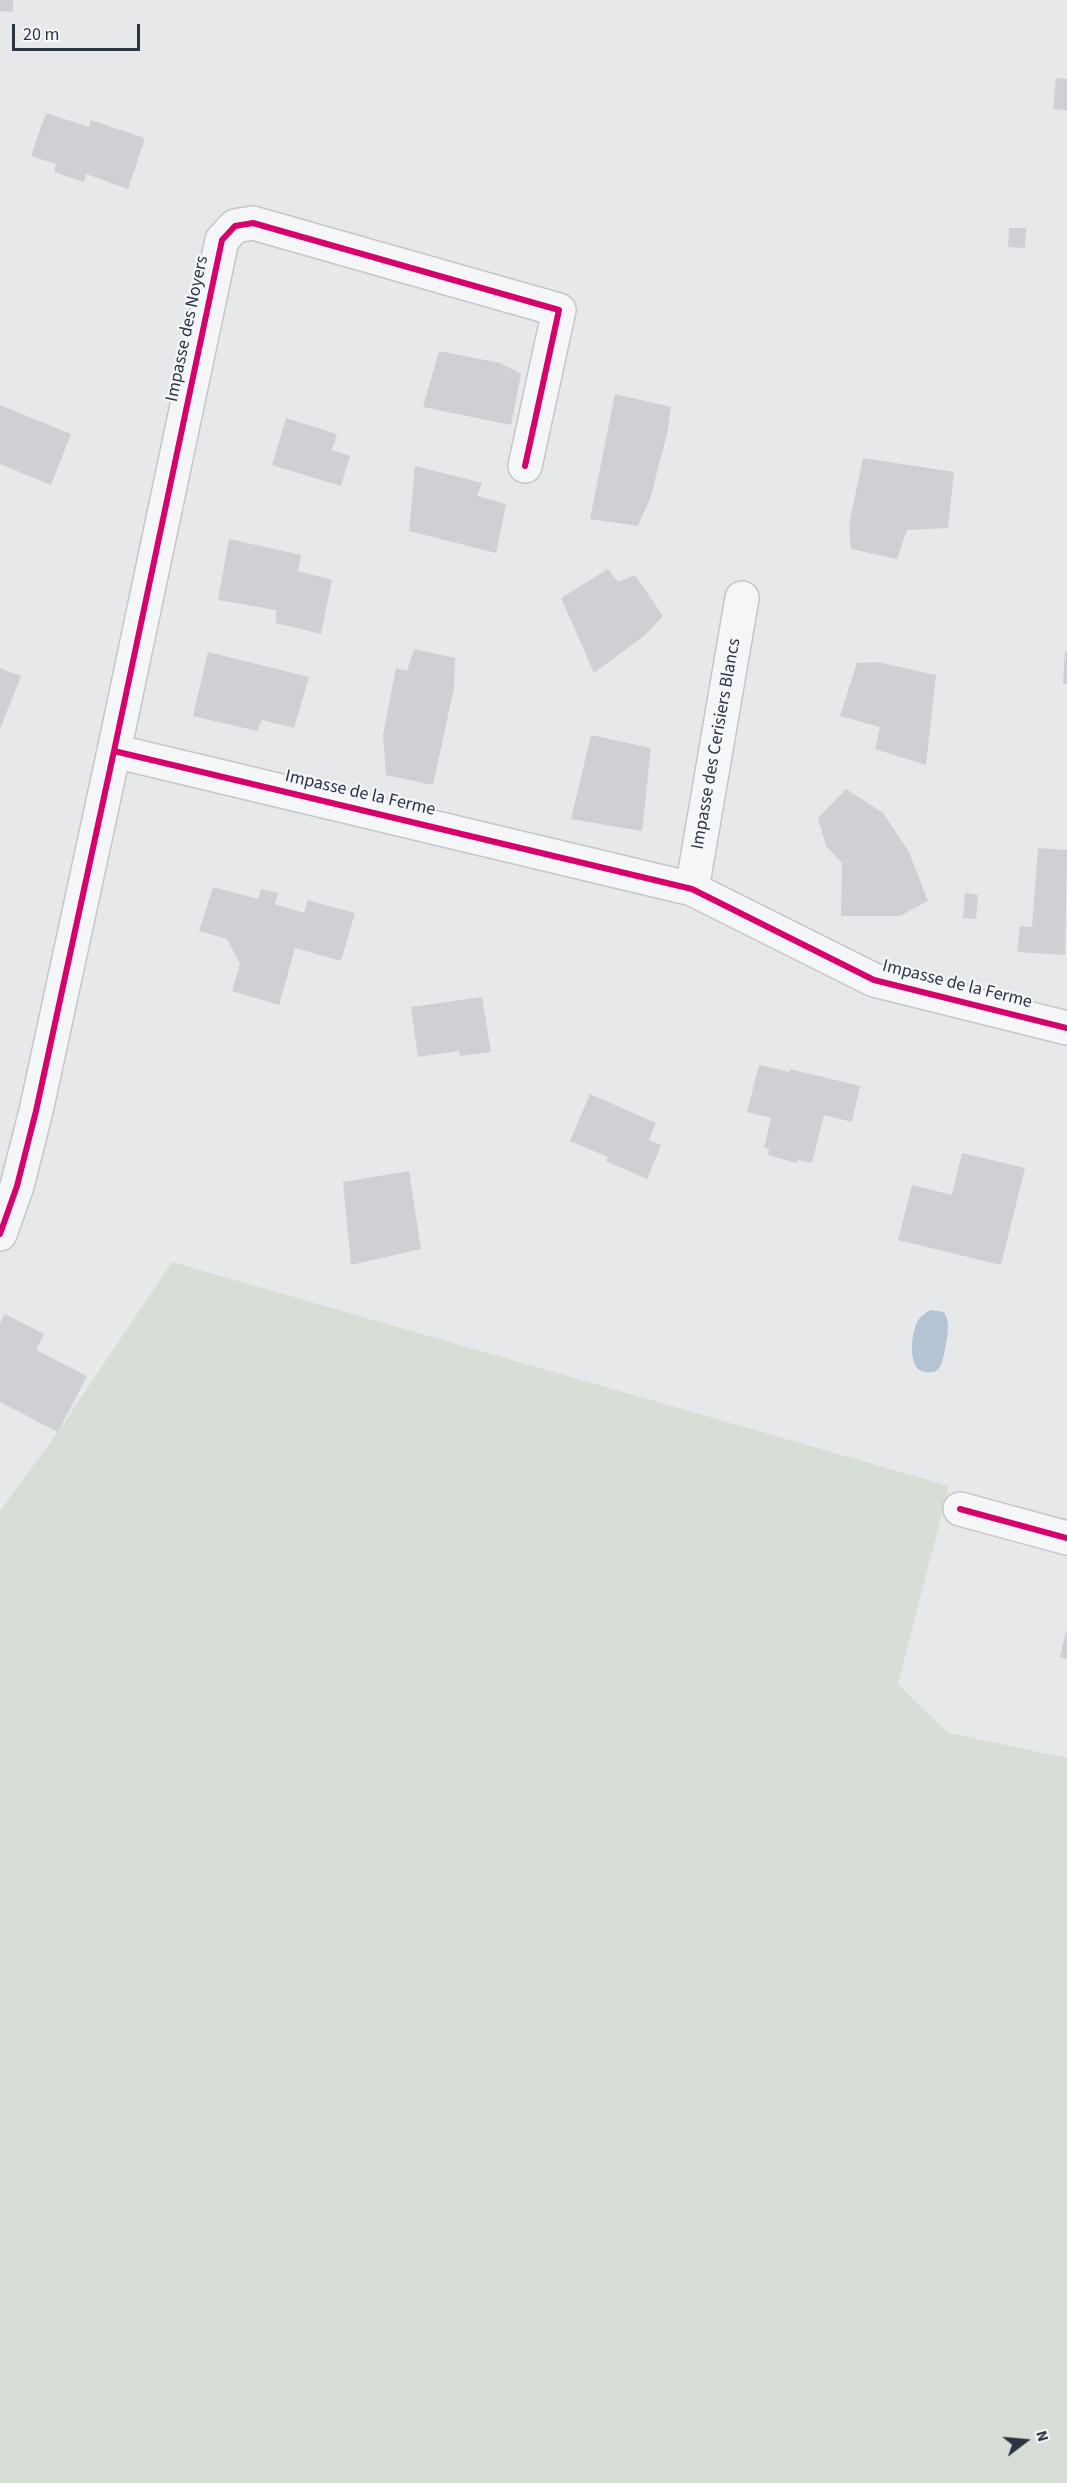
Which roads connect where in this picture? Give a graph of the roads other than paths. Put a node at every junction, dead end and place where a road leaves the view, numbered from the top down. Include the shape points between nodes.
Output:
1 (525, 466) dead end
2 (742, 598) dead end
3 (114, 751) junction
4 (692, 889) junction
5 (1067, 1029) edge
6 (0, 1234) edge
7 (960, 1509) dead end
8 (1067, 1538) edge

1 - 3 street, Impasse des Noyers via 559,310 253,223 235,226 222,240
2 - 4 street, Impasse des Cerisiers Blancs
3 - 4 street, Impasse de la Ferme
3 - 6 street via 34,1120
4 - 5 street, Impasse de la Ferme via 874,980
7 - 8 street

